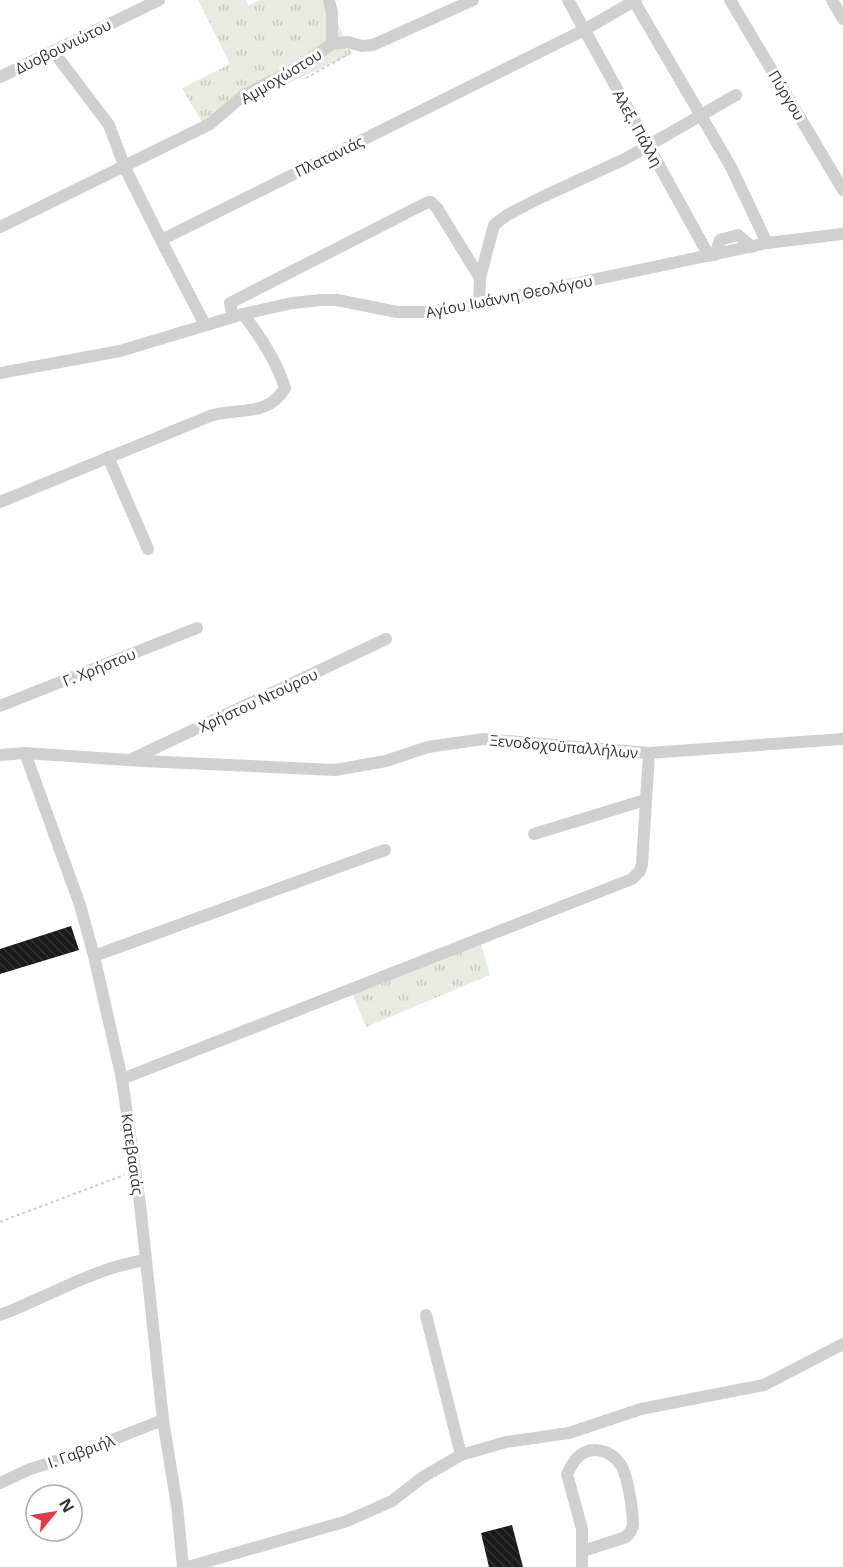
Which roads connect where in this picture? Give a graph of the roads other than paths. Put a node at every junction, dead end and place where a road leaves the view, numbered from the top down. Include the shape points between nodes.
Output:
1 (159, 0) edge
2 (329, 0) edge
3 (473, 0) edge
4 (568, 0) edge
5 (730, 0) edge
6 (832, 0) edge
7 (635, 1) edge
8 (843, 19) edge
9 (584, 30) junction
10 (332, 44) junction
11 (53, 51) junction
12 (0, 77) edge
13 (736, 95) dead end
14 (702, 115) junction
15 (648, 146) junction
16 (125, 168) junction
17 (843, 190) edge
18 (0, 227) edge
19 (843, 234) edge
20 (161, 240) junction
21 (767, 243) junction
22 (712, 256) junction
23 (480, 278) junction
24 (479, 304) junction
25 (238, 316) junction
26 (205, 325) junction
27 (0, 373) edge
28 (108, 457) junction
29 (0, 502) edge
30 (148, 549) dead end
31 (197, 628) dead end
32 (386, 639) dead end
33 (0, 706) edge
34 (843, 739) edge
35 (25, 753) junction
36 (649, 753) junction
37 (0, 755) edge
38 (129, 760) junction
39 (645, 800) junction
40 (534, 834) dead end
41 (385, 850) dead end
42 (94, 956) junction
43 (122, 1079) junction
44 (146, 1260) junction
45 (0, 1315) edge
46 (426, 1315) dead end
47 (843, 1344) edge
48 (163, 1420) junction
49 (461, 1455) junction
50 (0, 1483) edge
51 (583, 1551) junction
52 (183, 1567) edge
53 (188, 1567) edge
54 (582, 1567) edge

1 - 11 street, Δυοβουνιώτου
2 - 10 street
3 - 10 street, Αμμοχώστου via 373,45
4 - 9 street, Αλεξ. Πάλλη
5 - 17 street, Πύργου
6 - 8 street
7 - 9 street, Πλατανιάς
7 - 14 street
9 - 15 street, Αλεξ. Πάλλη
9 - 20 street, Πλατανιάς
10 - 16 street, Αμμοχώστου via 299,67 244,95 210,124
11 - 12 street, Δυοβουνιώτου
11 - 16 street via 109,126
13 - 14 street
14 - 15 street
14 - 21 street
15 - 22 street, Αλεξ. Πάλλη
15 - 23 street via 533,201 494,225
16 - 18 street, Αμμοχώστου
16 - 20 street
19 - 21 street, Αγίου Ιωάννη Θεολόγου
20 - 26 street
21 - 22 street, Αγίου Ιωάννη Θεολόγου
22 - 24 street, Αγίου Ιωάννη Θεολόγου
23 - 24 street
23 - 25 street via 437,208 428,202 230,303
24 - 25 street, Αγίου Ιωάννη Θεολόγου via 414,313 321,300
25 - 26 street, Αγίου Ιωάννη Θεολόγου
25 - 28 street via 259,336 282,377 285,388 281,396 260,409 223,412
26 - 27 street, Αγίου Ιωάννη Θεολόγου via 120,351
28 - 29 street
28 - 30 street
31 - 33 street, Γ. Χρήστου
32 - 38 street, Χρήστου Ντούρου
34 - 36 street, Ξενοδοχοϋπαλλήλων
35 - 37 street, Ξενοδοχοϋπαλλήλων
35 - 38 street, Ξενοδοχοϋπαλλήλων
35 - 42 street, Κατεβασιάς via 80,905
36 - 38 street, Ξενοδοχοϋπαλλήλων via 483,739 428,747 386,761 335,770
36 - 39 street
39 - 40 street
39 - 43 street via 642,864 632,879
41 - 42 street
42 - 43 street, Κατεβασιάς
43 - 44 street, Κατεβασιάς
44 - 45 street via 115,1266
44 - 48 street, Κατεβασιάς
46 - 49 street
47 - 49 street via 764,1385 641,1409 568,1433 506,1442
48 - 50 street, Ι. Γαβριήλ
48 - 52 street, Κατεβασιάς
49 - 53 street via 392,1501 347,1521
51 - 51 street via 627,1537 633,1526 622,1467 614,1457 597,1450 576,1459 567,1474 582,1529
51 - 54 street

